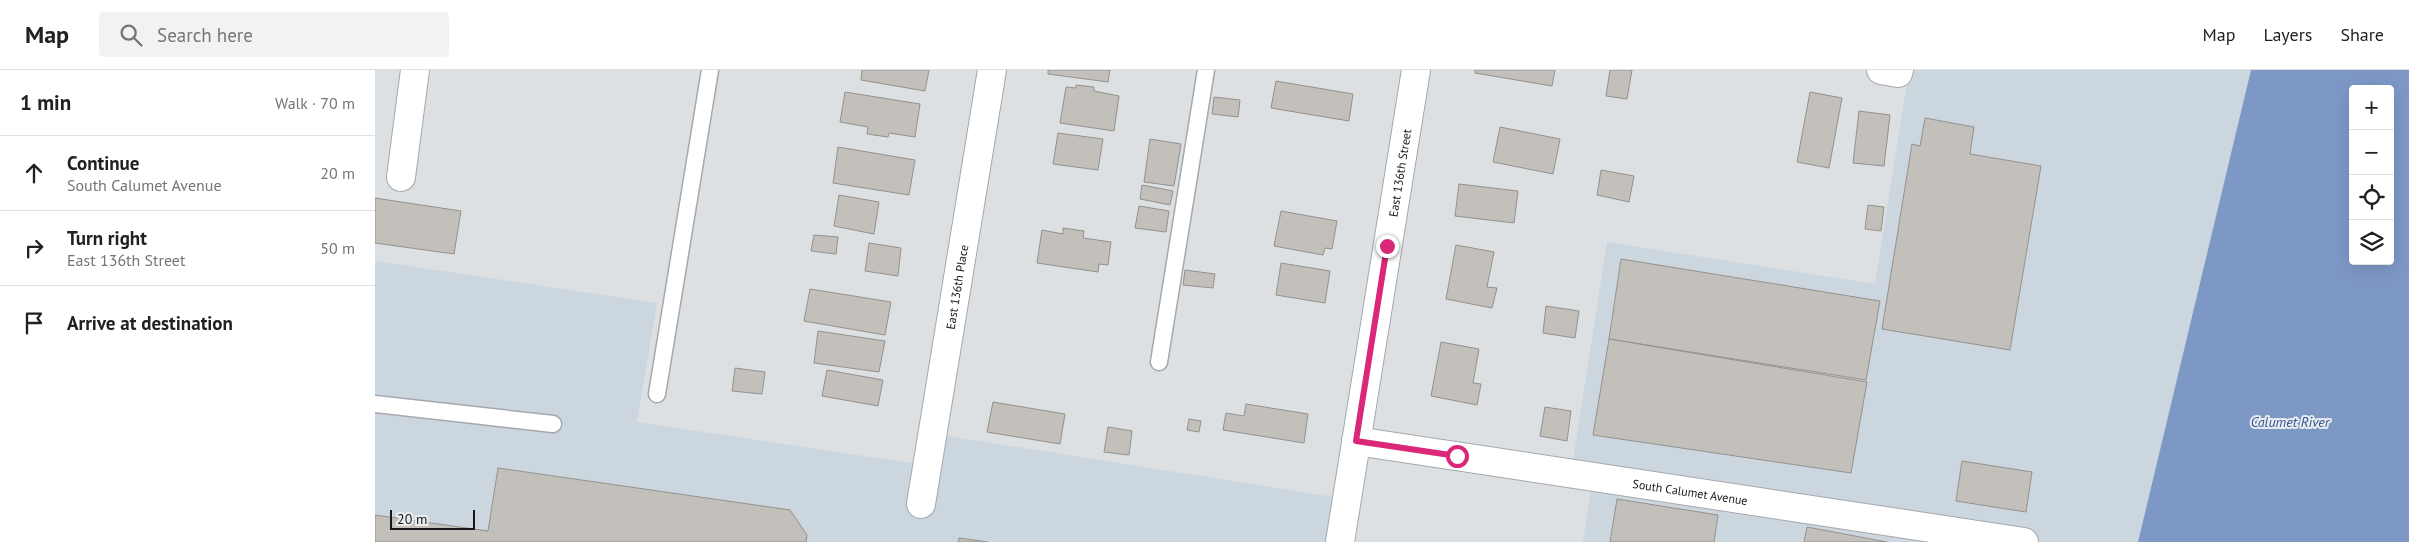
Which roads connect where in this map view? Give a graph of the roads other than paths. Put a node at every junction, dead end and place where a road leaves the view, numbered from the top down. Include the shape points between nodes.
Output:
1 (415, 70) edge
2 (710, 70) edge
3 (991, 70) edge
4 (1206, 70) edge
5 (1416, 70) edge
6 (401, 177) dead end
7 (1159, 362) dead end
8 (657, 394) dead end
9 (375, 404) edge
10 (553, 424) dead end
11 (1356, 441) junction
12 (921, 504) dead end
13 (1340, 542) edge
14 (2023, 542) edge

1 - 6 street
2 - 8 lane
3 - 12 street, East 136th Place
4 - 7 lane
5 - 11 street, East 136th Street
9 - 10 lane
11 - 13 street, East 136th Street
11 - 14 street, South Calumet Avenue

